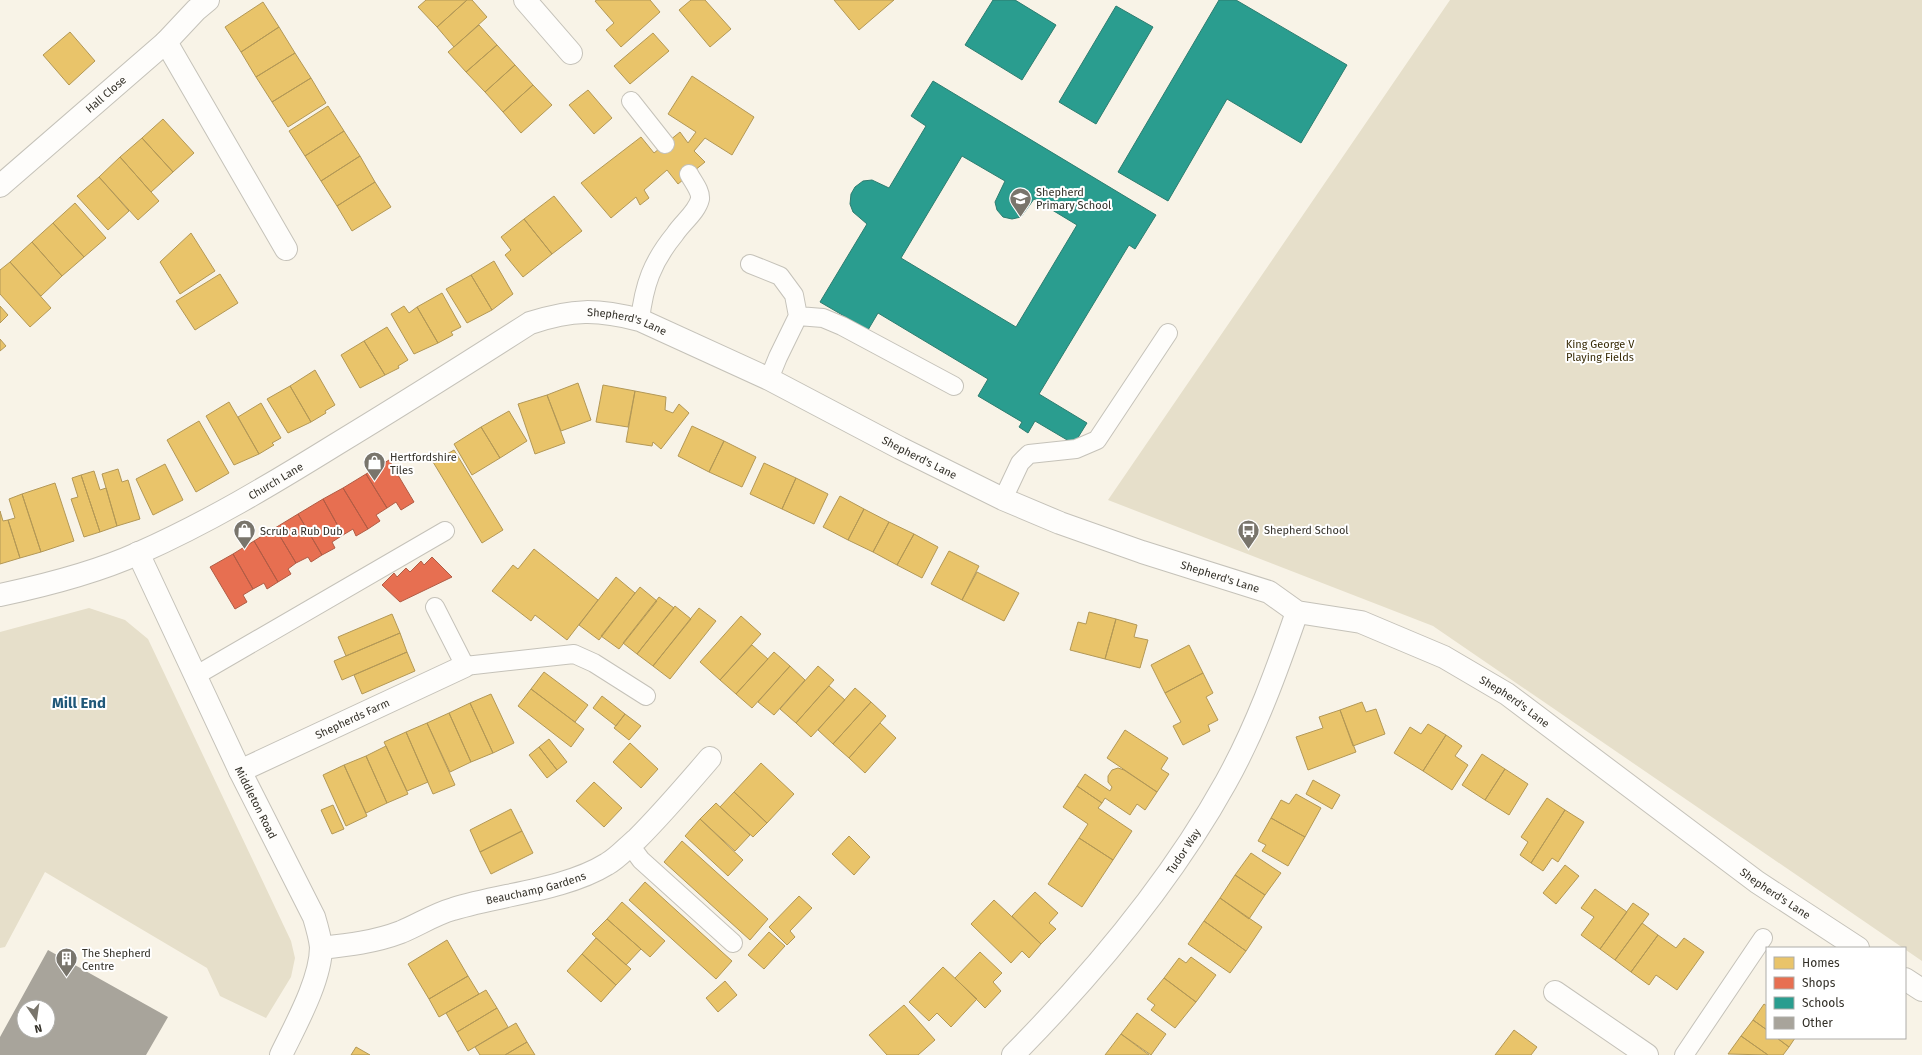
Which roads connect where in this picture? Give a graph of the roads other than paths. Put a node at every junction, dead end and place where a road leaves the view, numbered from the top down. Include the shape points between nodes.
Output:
1 (208, 0) edge
2 (526, 0) edge
3 (166, 42) junction
4 (571, 53) dead end
5 (631, 101) dead end
6 (665, 144) dead end
7 (689, 174) dead end
8 (0, 186) edge
9 (286, 249) dead end
10 (750, 264) dead end
11 (798, 316) junction
12 (640, 320) junction
13 (530, 323) joint
14 (1168, 333) dead end
15 (769, 379) junction
16 (954, 386) dead end
17 (1004, 498) junction
18 (445, 531) dead end
19 (138, 554) junction
20 (0, 595) edge
21 (435, 606) dead end
22 (1297, 612) junction
23 (465, 666) junction
24 (195, 676) junction
25 (646, 696) dead end
26 (710, 758) dead end
27 (240, 771) junction
28 (630, 845) junction
29 (1763, 938) dead end
30 (734, 943) dead end
31 (1856, 947) edge
32 (321, 948) junction
33 (1906, 980) edge
34 (1922, 990) edge
35 (1555, 992) dead end
36 (281, 1055) edge
37 (1013, 1055) edge
38 (1647, 1055) edge
39 (1684, 1055) edge

1 - 3 street, Hall Close
2 - 4 street
3 - 8 street, Hall Close
3 - 9 street
5 - 6 lane
7 - 12 lane via 699,190 698,205 654,264 643,296
10 - 11 lane via 780,276 794,294
11 - 15 lane
11 - 16 lane via 823,318 842,326
12 - 13 street, Shepherd's Lane via 597,311 572,312
12 - 15 street, Shepherd's Lane
13 - 19 street, Church Lane via 274,482
14 - 17 lane via 1098,440 1076,450 1029,454 1020,463
15 - 17 street, Shepherd's Lane via 900,448
17 - 22 street, Shepherd's Lane via 1060,523 1269,592
18 - 24 lane
19 - 20 street, Church Lane via 49,584
19 - 24 street, Middleton Road
21 - 23 lane
22 - 31 street, Shepherd's Lane via 1362,622 1444,657 1507,694 1757,882
22 - 37 street, Tudor Way via 1270,689 1226,782 1180,855 1125,931 1056,1011
23 - 25 lane via 574,654 594,663
23 - 27 street, Shepherds Farm
24 - 27 street, Middleton Road
26 - 28 street, Beauchamp Gardens via 661,815
27 - 32 street, Middleton Road via 314,917
28 - 30 lane via 642,860
28 - 32 street, Beauchamp Gardens via 607,864 586,874 525,893 478,901 381,938
29 - 39 lane
32 - 36 street, Middleton Road via 306,1003
33 - 34 street
35 - 38 street

